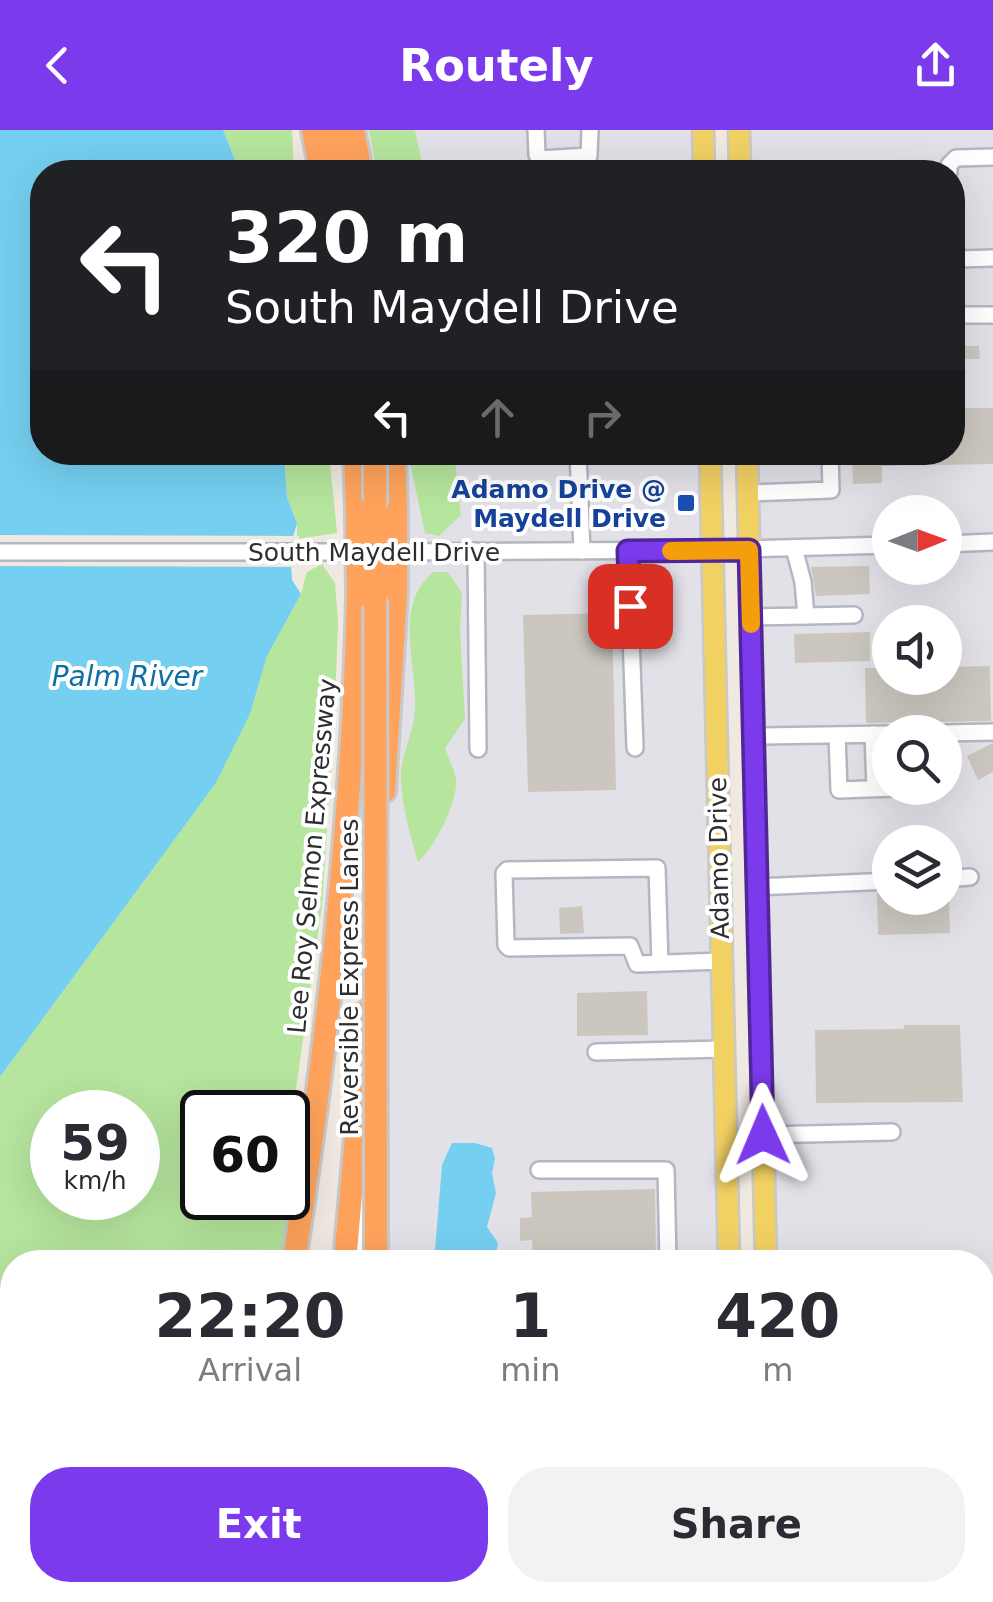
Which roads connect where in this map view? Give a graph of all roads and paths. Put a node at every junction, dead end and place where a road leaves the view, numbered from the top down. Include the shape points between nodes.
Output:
1 (313, 130) edge
2 (334, 130) edge
3 (354, 130) edge
4 (536, 130) edge
5 (590, 130) edge
6 (703, 130) edge
7 (739, 130) edge
8 (993, 157) edge
9 (319, 160) edge
10 (339, 160) edge
11 (359, 160) edge
12 (704, 160) edge
13 (740, 160) edge
14 (954, 160) edge
15 (993, 258) edge
16 (965, 259) edge
17 (993, 315) edge
18 (965, 316) edge
19 (355, 465) edge
20 (375, 465) edge
21 (394, 465) edge
22 (579, 465) edge
23 (710, 465) edge
24 (747, 465) edge
25 (830, 465) edge
26 (748, 492) junction
27 (993, 542) edge
28 (962, 543) edge
29 (872, 546) edge
30 (794, 548) junction
31 (712, 550) junction
32 (749, 550) junction
33 (476, 551) junction
34 (582, 551) junction
35 (628, 551) junction
36 (0, 552) edge
37 (854, 615) dead end
38 (806, 616) junction
39 (750, 617) junction
40 (993, 732) edge
41 (962, 733) edge
42 (872, 734) edge
43 (838, 735) junction
44 (755, 736) junction
45 (635, 748) dead end
46 (478, 749) dead end
47 (872, 788) edge
48 (962, 878) edge
49 (970, 878) dead end
50 (872, 882) edge
51 (758, 887) junction
52 (721, 934) junction
53 (758, 934) junction
54 (722, 961) junction
55 (660, 963) junction
56 (724, 1049) junction
57 (596, 1052) dead end
58 (360, 1090) junction
59 (892, 1132) dead end
60 (763, 1135) junction
61 (539, 1170) dead end
62 (296, 1250) edge
63 (347, 1250) edge
64 (360, 1250) edge
65 (376, 1250) edge
66 (668, 1250) edge
67 (729, 1250) edge
68 (766, 1250) edge

1 - 9 highway
2 - 10 highway
3 - 11 highway
4 - 5 street via 540,159 589,156
6 - 12 main road
7 - 13 main road
8 - 14 street
15 - 16 street
17 - 18 street
19 - 62 highway, Lee Roy Selmon Expressway, bridge via 354,704 328,1014
20 - 65 highway, Reversible Express Lanes, bridge
21 - 58 highway, bridge via 389,731
22 - 34 street
23 - 31 main road, Adamo Drive
24 - 26 main road, Adamo Drive
25 - 26 street via 831,490
26 - 32 main road, Adamo Drive
27 - 28 street
29 - 30 street, South Maydell Drive
30 - 32 street, South Maydell Drive
30 - 38 street
31 - 32 street, South Maydell Drive
31 - 35 street, South Maydell Drive
31 - 52 main road, Adamo Drive
32 - 39 main road, Adamo Drive
33 - 34 street, South Maydell Drive
33 - 36 street, South Maydell Drive
33 - 46 street
34 - 35 street, South Maydell Drive
35 - 45 street
37 - 38 street
38 - 39 street
39 - 44 main road, Adamo Drive
40 - 41 street
42 - 43 street
43 - 44 street
43 - 47 street via 839,790
44 - 51 main road, Adamo Drive
48 - 49 street
50 - 51 street
51 - 53 main road, Adamo Drive
52 - 53 main road
52 - 54 main road, Adamo Drive
53 - 60 main road, Adamo Drive
54 - 55 street
54 - 56 main road, Adamo Drive
55 - 55 street via 635,962 630,946 509,948 504,873 657,868
56 - 57 street
56 - 67 main road, Adamo Drive
58 - 63 highway
58 - 64 street
59 - 60 street
60 - 68 main road, Adamo Drive
61 - 66 street via 665,1169

